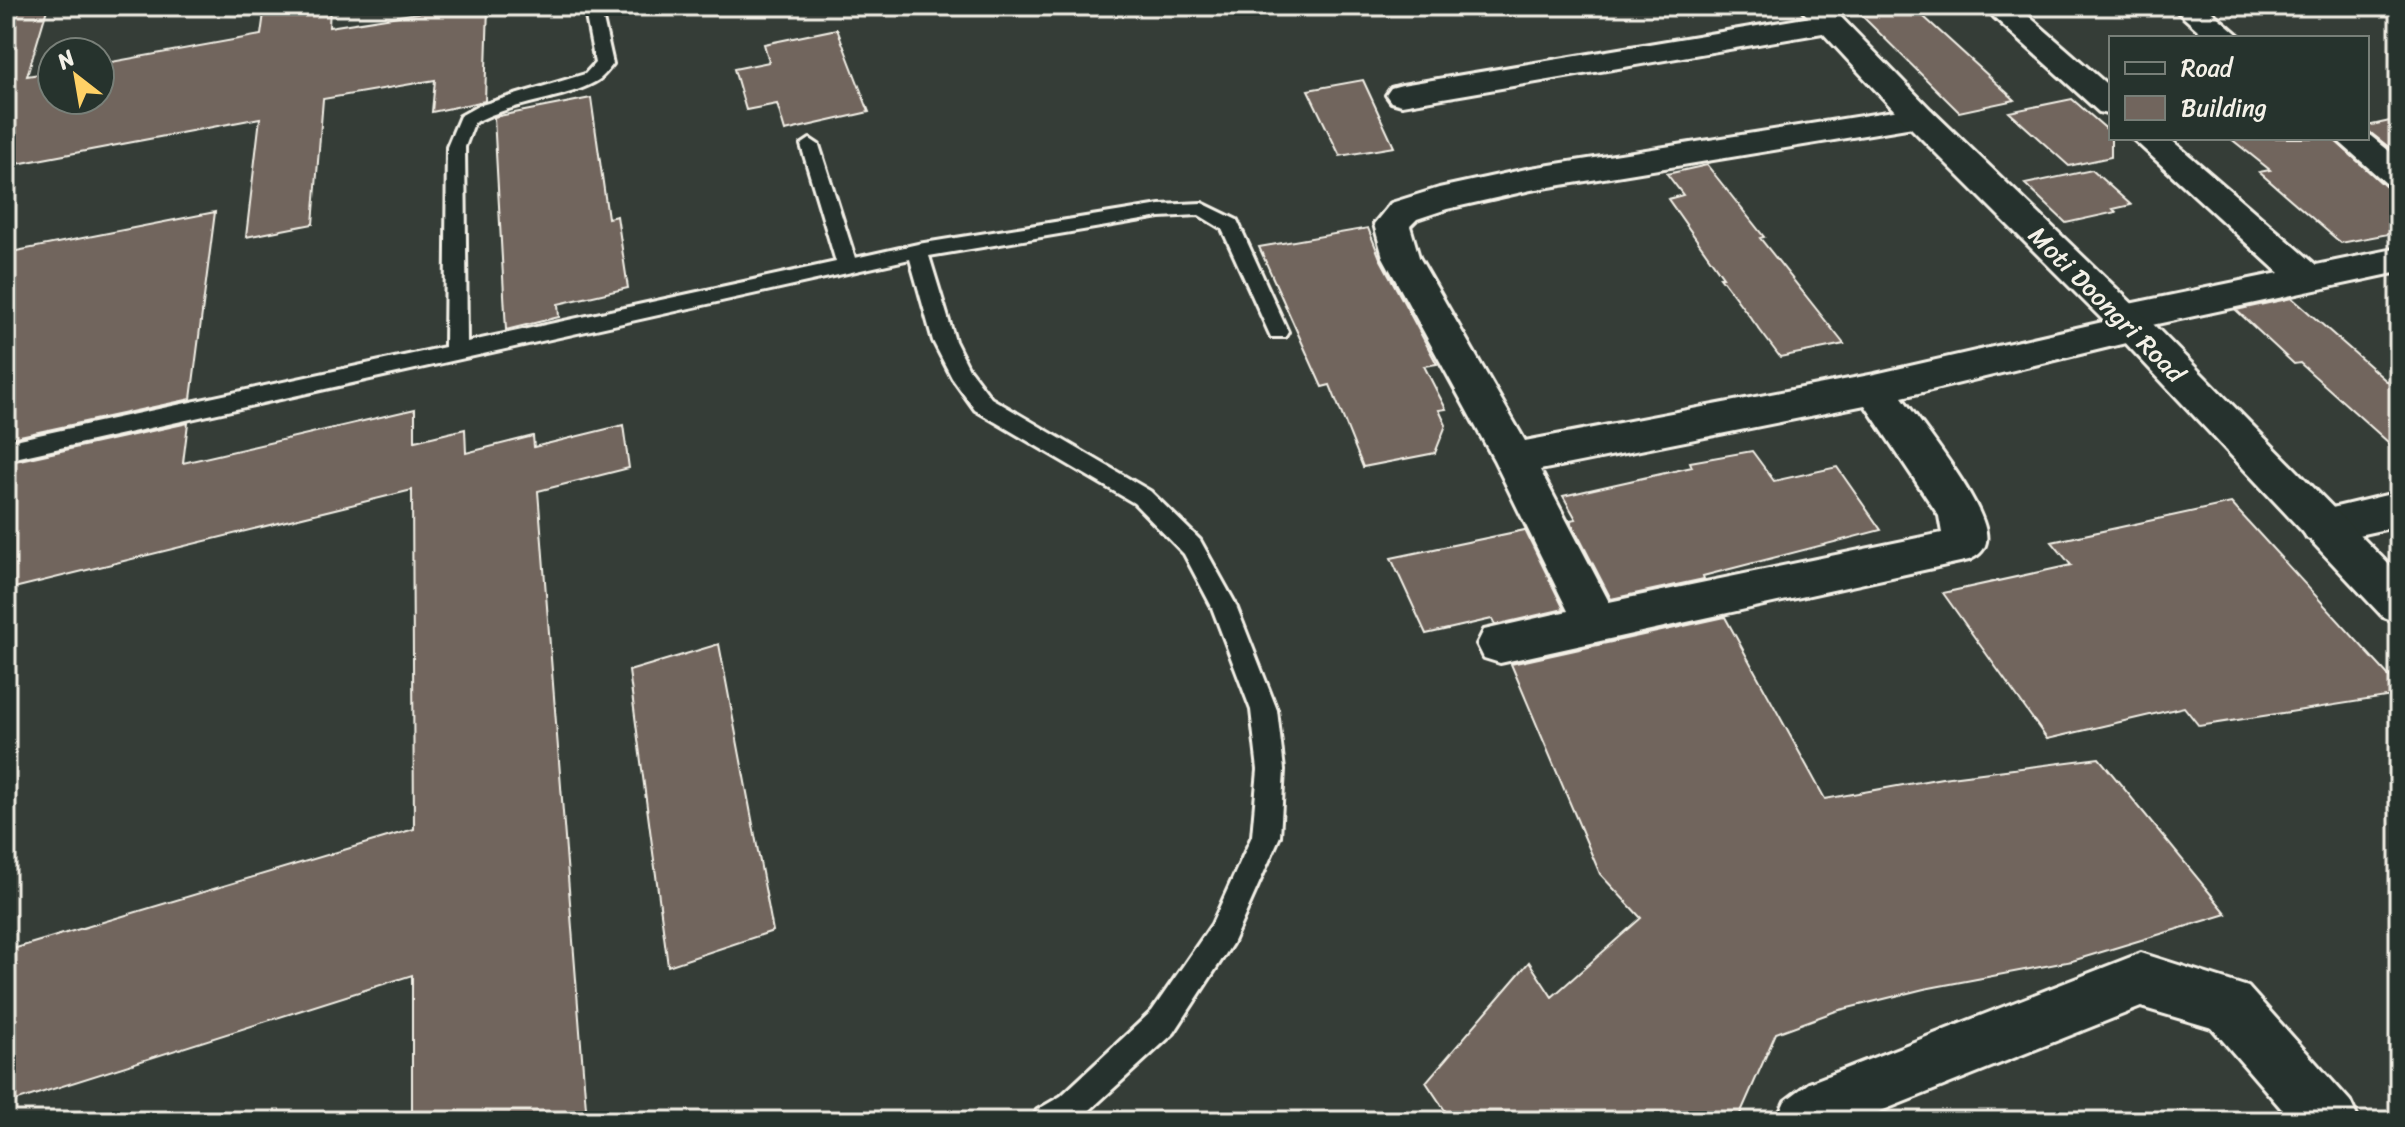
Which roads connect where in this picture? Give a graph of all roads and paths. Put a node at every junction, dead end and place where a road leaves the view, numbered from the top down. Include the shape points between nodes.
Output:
1 (592, 6) edge
2 (2186, 6) edge
3 (2005, 11) dead end
4 (1821, 14) edge
5 (2224, 36) edge
6 (1402, 95) dead end
7 (2109, 103) edge
8 (1919, 117) junction
9 (2151, 140) edge
10 (2354, 140) edge
11 (810, 145) dead end
12 (2399, 176) edge
13 (918, 251) junction
14 (2399, 260) edge
15 (848, 267) junction
16 (2309, 279) junction
17 (2129, 323) junction
18 (1278, 332) dead end
19 (456, 352) junction
20 (1875, 389) junction
21 (6, 451) edge
22 (1514, 459) junction
23 (2399, 509) edge
24 (2322, 526) junction
25 (2399, 604) edge
26 (1597, 624) junction
27 (1500, 644) dead end
28 (1048, 1121) edge
29 (1805, 1121) edge
30 (2330, 1121) edge

1 - 19 lane via 604,64 591,78 466,120 456,147
2 - 5 street
3 - 7 street
4 - 6 street
4 - 8 street, Moti Doongri Road
8 - 17 street, Moti Doongri Road
8 - 22 street via 1531,179 1404,211 1392,224 1401,257
9 - 16 street
10 - 12 street
11 - 15 lane
13 - 15 lane
13 - 18 lane via 1160,211 1202,209 1230,225
13 - 28 lane via 944,341 983,404 1142,497 1192,547 1223,603 1264,710 1271,770 1266,836 1222,934 1163,1022 1072,1107
14 - 16 street
15 - 19 lane
16 - 17 street
17 - 20 street
17 - 24 street, Moti Doongri Road
19 - 21 lane
20 - 22 street
20 - 26 street via 1960,513 1965,541 1954,548
22 - 26 street
23 - 24 street
24 - 25 street, Moti Doongri Road
26 - 27 street
29 - 30 street via 1829,1103 2141,980 2229,1006

